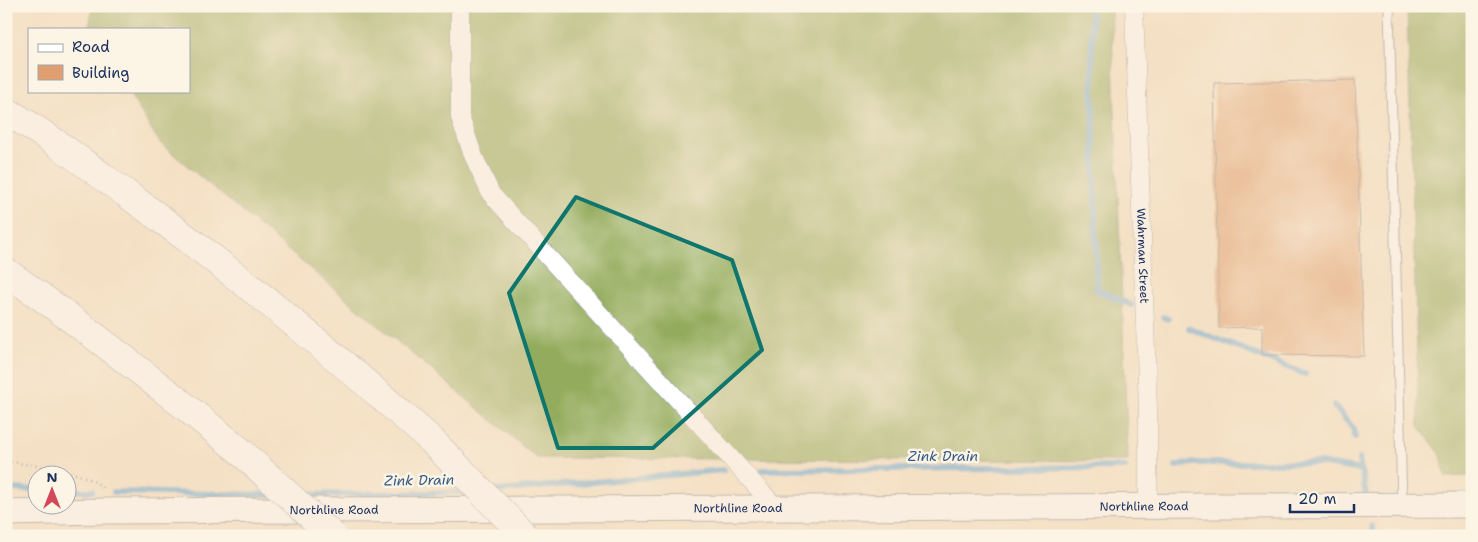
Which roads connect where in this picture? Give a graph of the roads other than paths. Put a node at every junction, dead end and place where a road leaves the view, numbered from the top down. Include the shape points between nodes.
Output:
1 (460, 6) edge
2 (1134, 6) edge
3 (1389, 6) edge
4 (6, 111) edge
5 (6, 272) edge
6 (1472, 505) edge
7 (1148, 506) junction
8 (1402, 507) junction
9 (777, 509) junction
10 (6, 513) edge
11 (333, 536) edge
12 (525, 536) edge

1 - 9 street via 460,117 473,156 491,194
2 - 7 street, Wahrman Street via 1148,410
3 - 8 lane
4 - 12 highway, bridge via 102,176 248,285 431,440
5 - 11 highway, bridge via 81,324 239,450
6 - 8 street, Northline Road
7 - 8 street, Northline Road
7 - 9 street, Northline Road
9 - 10 street, Northline Road

